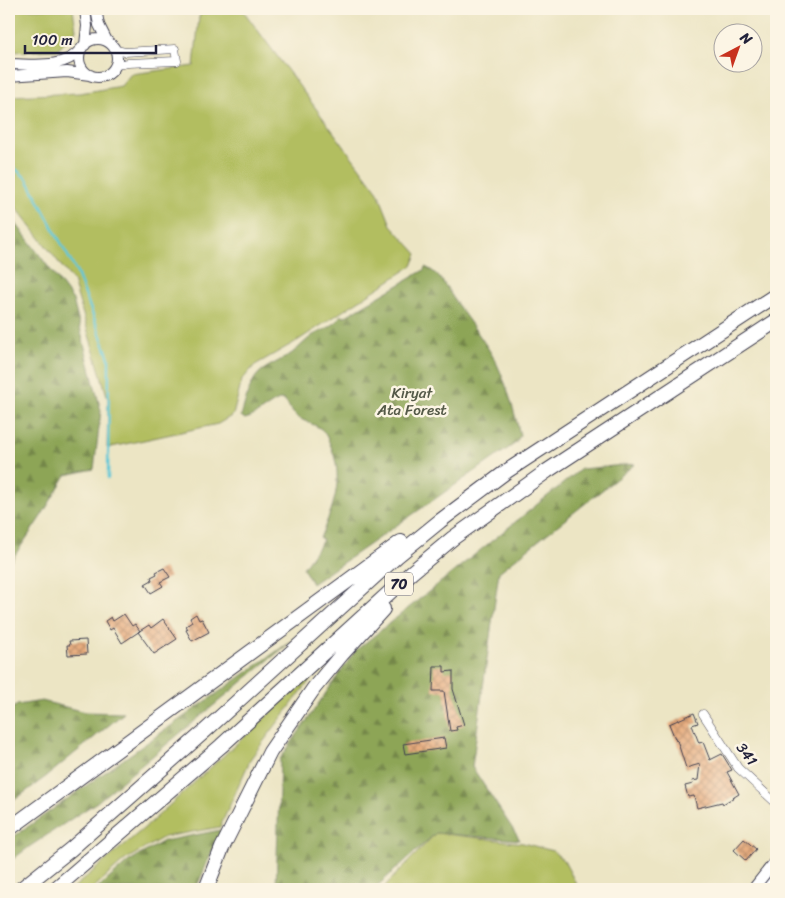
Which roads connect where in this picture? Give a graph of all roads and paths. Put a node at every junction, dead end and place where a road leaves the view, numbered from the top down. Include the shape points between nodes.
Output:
1 (85, 9) edge
2 (96, 9) edge
3 (107, 41) junction
4 (83, 47) junction
5 (116, 50) junction
6 (9, 64) edge
7 (116, 65) junction
8 (91, 75) junction
9 (9, 76) edge
10 (776, 295) edge
11 (776, 322) edge
12 (534, 453) junction
13 (485, 514) junction
14 (703, 714) dead end
15 (776, 803) edge
16 (9, 829) edge
17 (776, 860) edge
18 (776, 878) edge
19 (20, 889) edge
20 (56, 889) edge
21 (206, 889) edge
22 (753, 889) edge
23 (767, 889) edge

1 - 4 street via 87,26
2 - 3 street
3 - 4 street via 92,40
3 - 5 street
4 - 6 street via 64,63
4 - 8 street via 80,54 82,67
5 - 7 street
5 - 7 street via 175,49 176,60
7 - 8 street via 110,74
8 - 9 street via 67,72
10 - 12 highway, 70
11 - 13 highway, 70
12 - 16 highway via 382,555
12 - 19 highway, 70 via 459,506 397,556 206,730
13 - 20 highway, 70 via 412,572 221,746
13 - 21 highway via 398,593 314,688 270,752 222,848
14 - 15 street, 341 via 738,768
17 - 22 street
18 - 23 street

